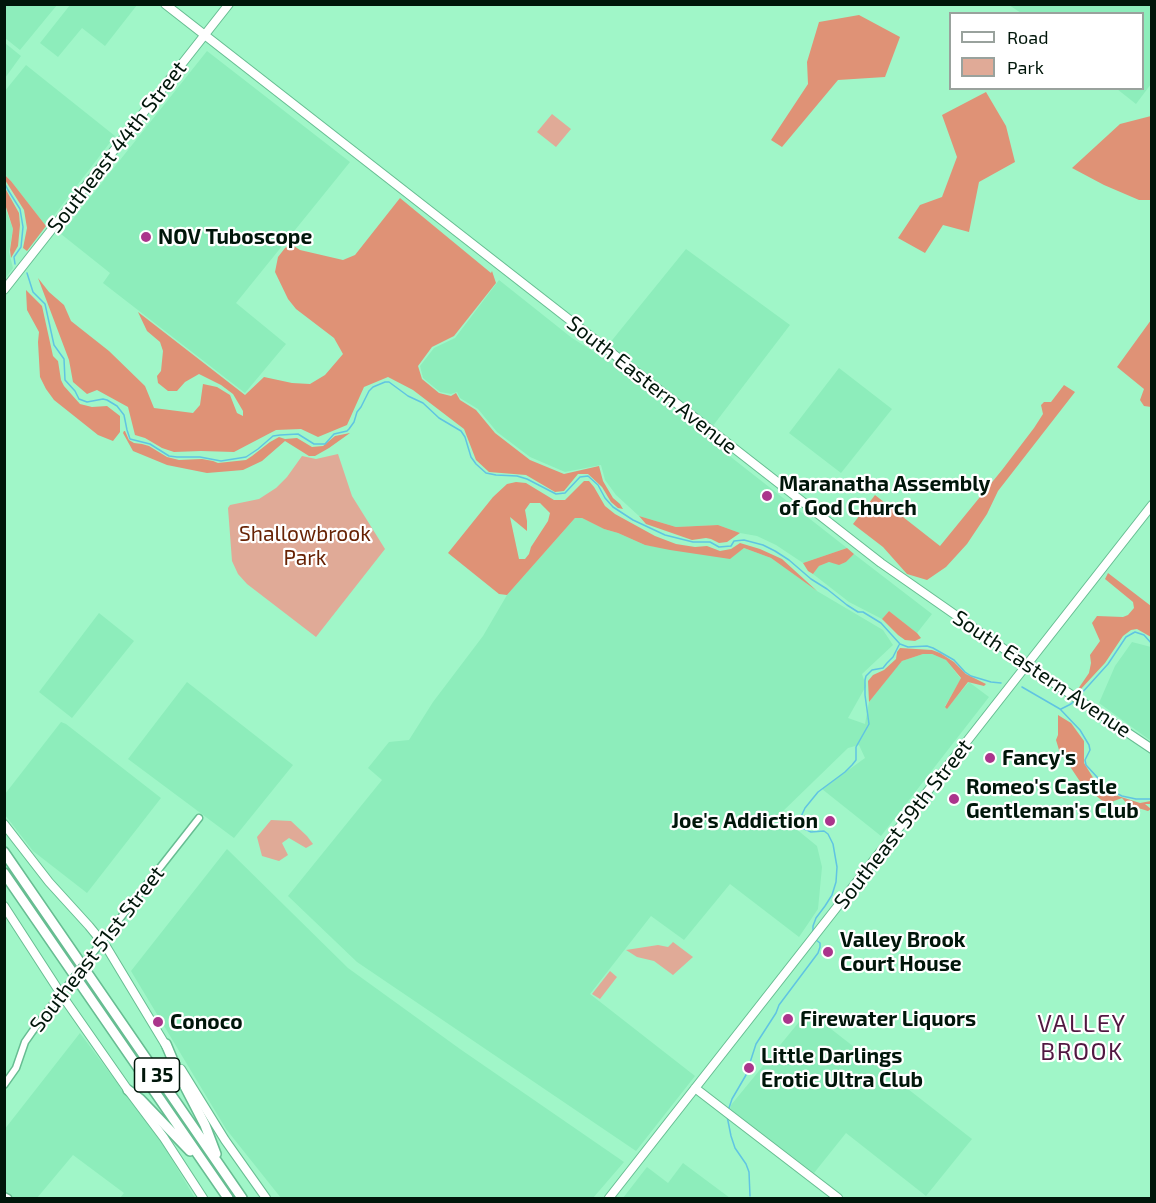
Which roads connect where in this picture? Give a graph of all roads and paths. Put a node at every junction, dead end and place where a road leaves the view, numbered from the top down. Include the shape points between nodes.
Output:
1 (165, 4) edge
2 (229, 4) edge
3 (204, 36) junction
4 (4, 290) edge
5 (1152, 505) edge
6 (1027, 665) junction
7 (1152, 749) edge
8 (199, 818) dead end
9 (4, 824) edge
10 (4, 844) edge
11 (4, 852) edge
12 (4, 873) edge
13 (21, 876) junction
14 (4, 906) edge
15 (102, 941) junction
16 (63, 991) junction
17 (166, 1044) junction
18 (4, 1085) edge
19 (695, 1088) junction
20 (128, 1090) junction
21 (224, 1172) junction
22 (211, 1173) junction
23 (4, 1196) edge
24 (8, 1198) edge
25 (203, 1198) edge
26 (228, 1198) edge
27 (242, 1198) edge
28 (266, 1198) edge
29 (609, 1198) edge
30 (838, 1198) edge

1 - 3 main road, South Eastern Avenue
2 - 3 main road, Southeast 44th Street
3 - 4 main road, Southeast 44th Street
3 - 6 main road, South Eastern Avenue via 881,563
5 - 6 main road, Southeast 59th Street
6 - 7 main road, South Eastern Avenue
6 - 19 main road, Southeast 59th Street
8 - 15 street, Southeast 51st Street
9 - 15 main road
10 - 13 highway
11 - 13 highway, I 35
12 - 22 highway, I 35
13 - 21 highway, I 35
14 - 16 main road
15 - 16 street, Southeast 51st Street, bridge
15 - 17 main road
16 - 18 street, Southeast 51st Street via 32,1032
16 - 20 main road
17 - 21 highway
17 - 28 main road via 210,1118
19 - 29 main road, Southeast 59th Street
19 - 30 main road
20 - 22 highway
20 - 25 main road
21 - 27 highway, I 35
22 - 26 highway, I 35
23 - 24 street

